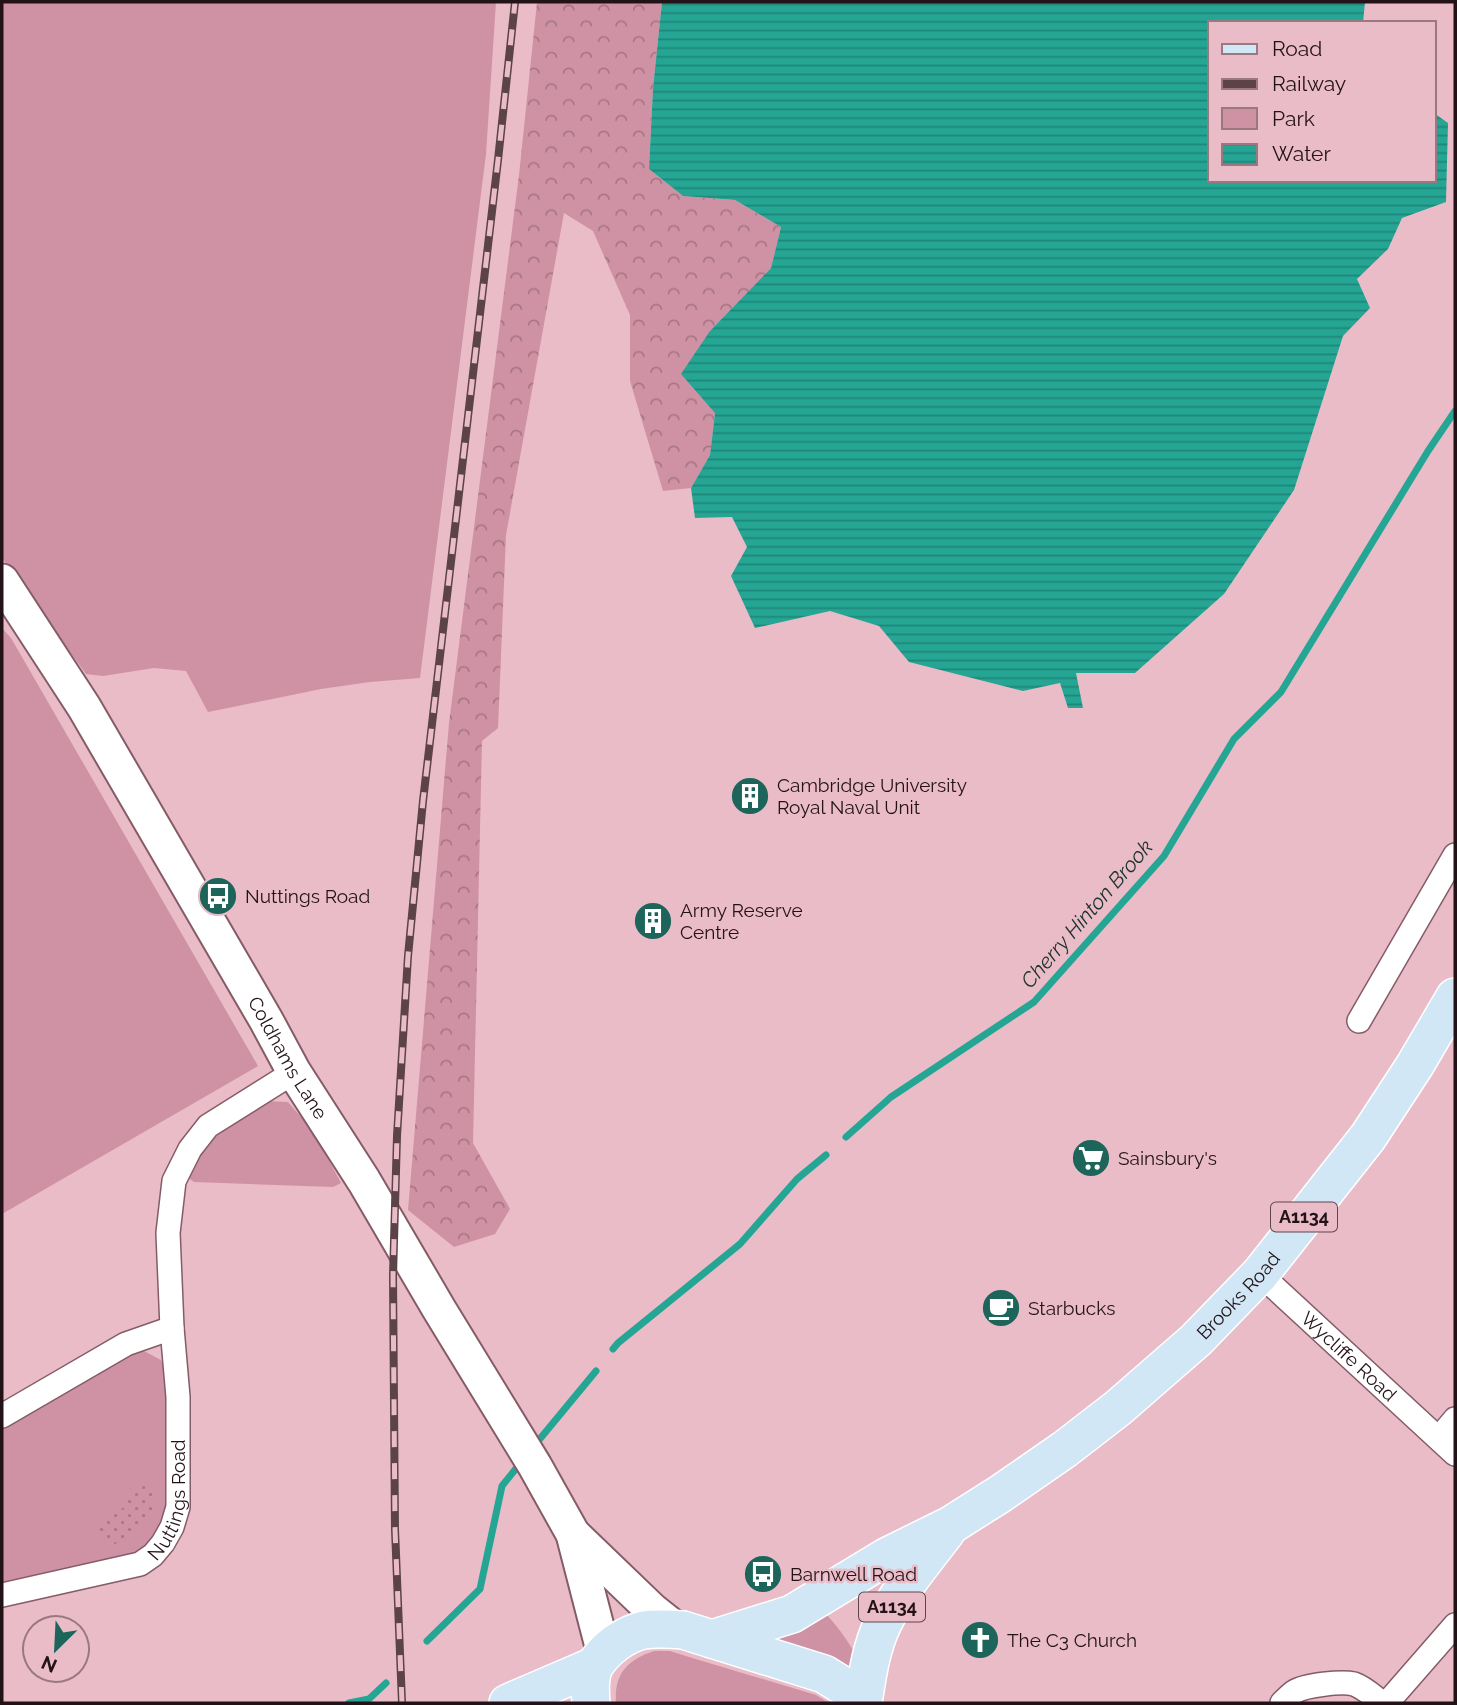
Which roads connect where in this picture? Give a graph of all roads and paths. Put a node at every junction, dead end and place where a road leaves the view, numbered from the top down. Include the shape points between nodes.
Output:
1 (2, 581) edge
2 (1455, 855) edge
3 (1455, 997) edge
4 (1359, 1021) dead end
5 (294, 1072) junction
6 (1260, 1274) junction
7 (172, 1328) junction
8 (2, 1416) edge
9 (1455, 1419) edge
10 (1447, 1446) edge
11 (951, 1525) junction
12 (573, 1534) junction
13 (2, 1595) edge
14 (1455, 1625) edge
15 (676, 1629) junction
16 (712, 1639) junction
17 (599, 1660) junction
18 (508, 1703) edge
19 (591, 1703) edge
20 (861, 1703) edge
21 (1282, 1703) edge
22 (1382, 1703) edge
23 (1387, 1703) edge

1 - 5 street, Coldhams Lane via 84,707
2 - 4 street
3 - 6 main road, Brooks Road / A1134 via 1368,1137
5 - 7 street, Nuttings Road via 208,1126 179,1167 173,1181 168,1233
5 - 12 street, Coldhams Lane via 364,1181
6 - 10 street, Wycliffe Road
6 - 11 main road, Brooks Road / A1134 via 1196,1340 1118,1408
7 - 8 street via 126,1344
7 - 13 street, Nuttings Road via 178,1397 178,1507 163,1543 140,1564
9 - 10 street, Wycliffe Road
11 - 16 main road, Brooks Road / A1134 via 886,1557 792,1614
11 - 20 main road, Brooks Road / A1134 via 882,1624
12 - 15 street, Coldhams Lane
12 - 17 street, Coldhams Lane
14 - 23 street
15 - 16 main road, A1134
15 - 17 main road, A1134 via 645,1630 620,1639
16 - 20 main road, A1134 via 824,1674
17 - 18 main road, A1134
17 - 19 main road via 590,1687
21 - 22 street via 1303,1688 1351,1683

